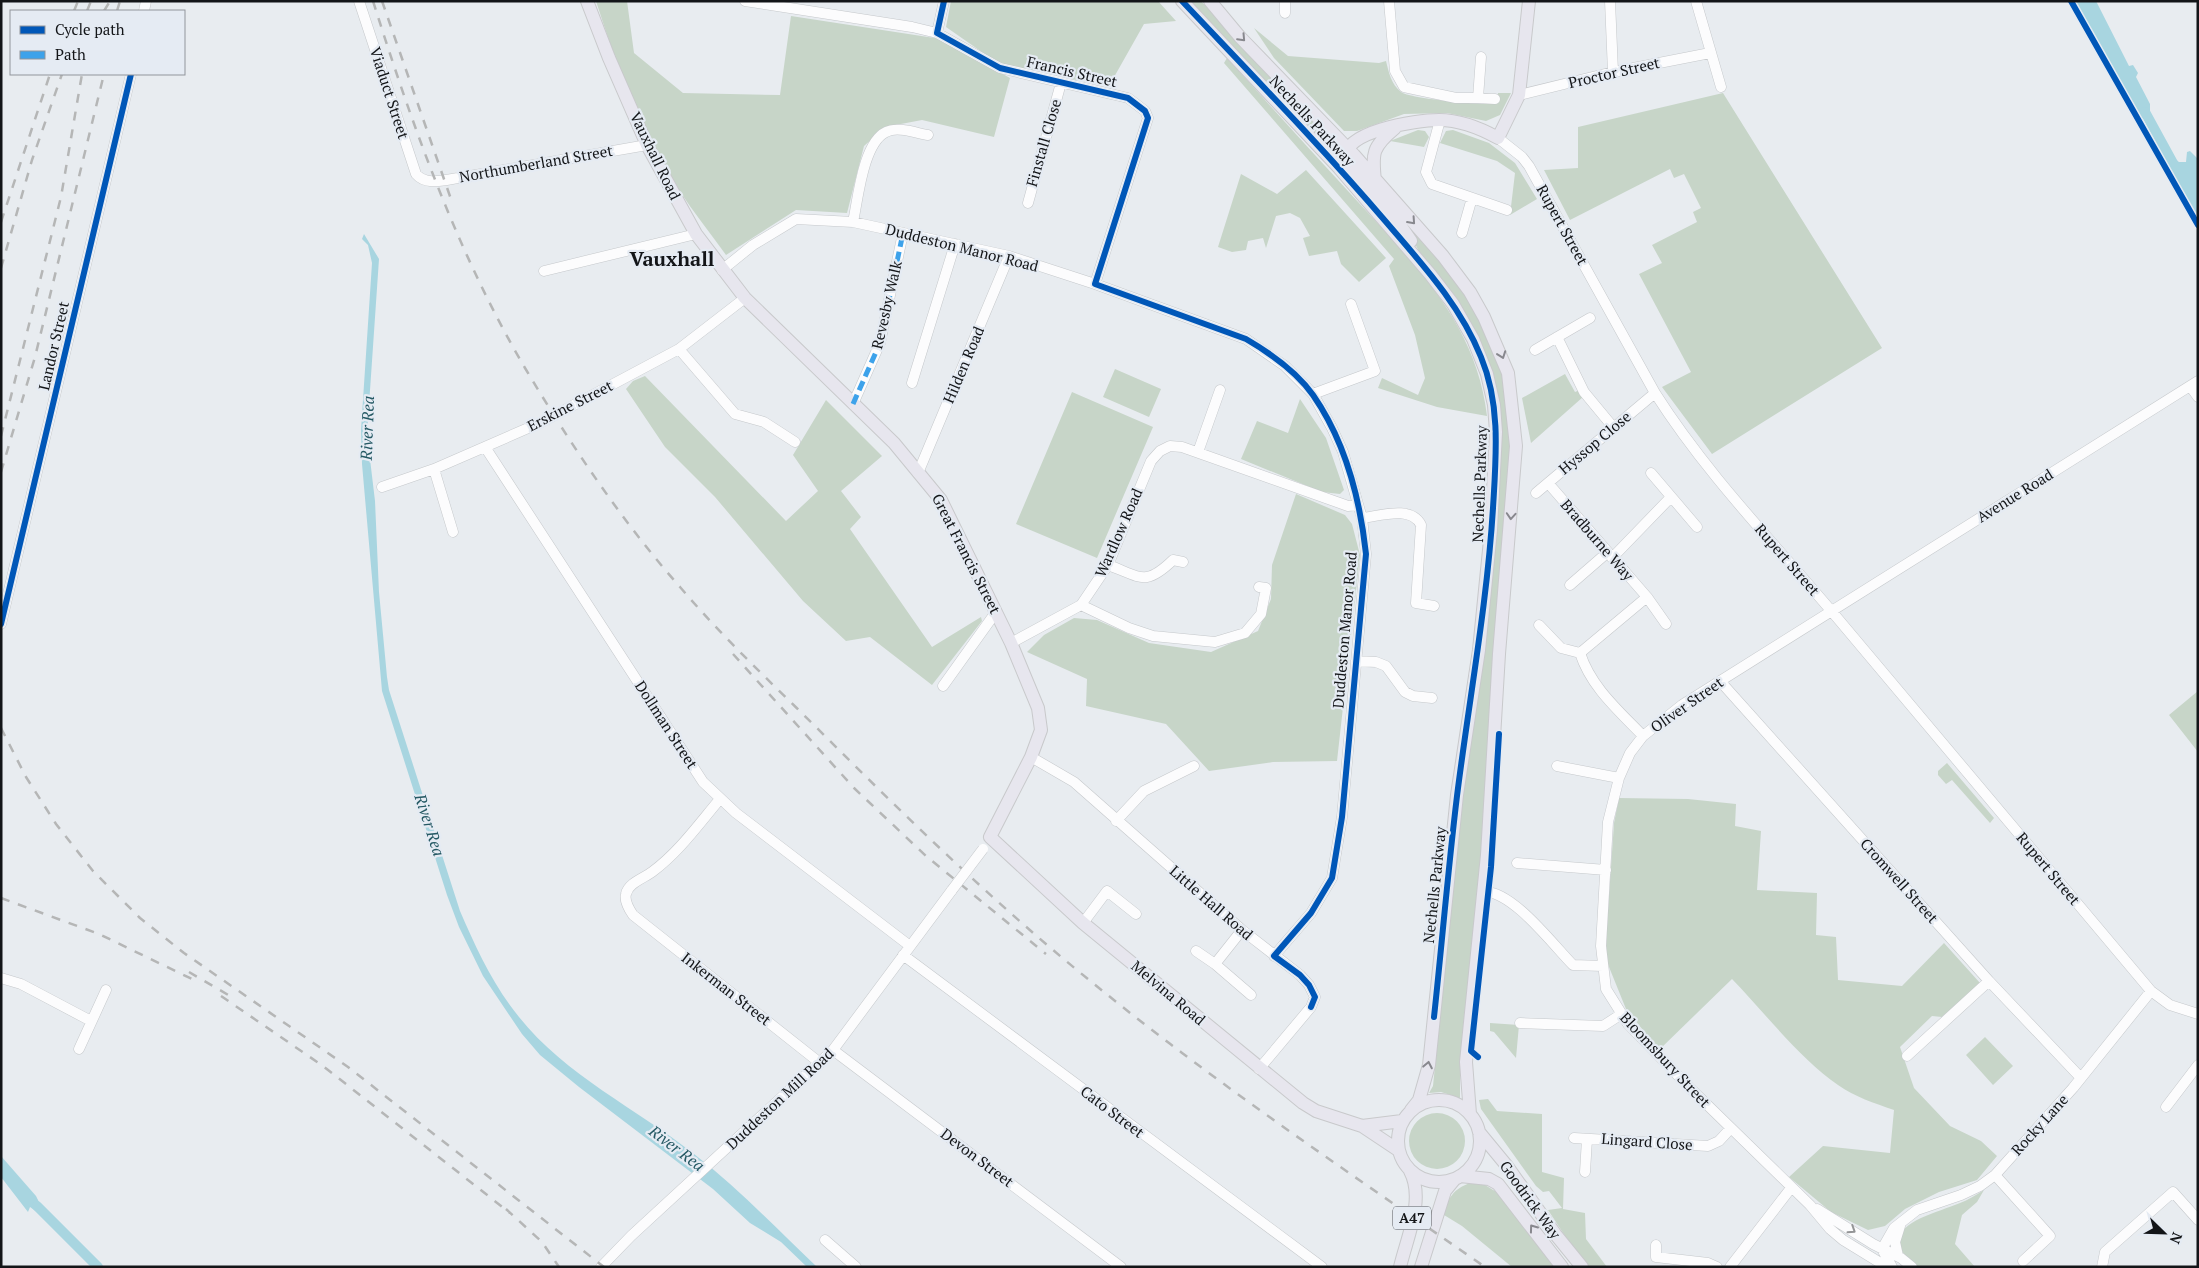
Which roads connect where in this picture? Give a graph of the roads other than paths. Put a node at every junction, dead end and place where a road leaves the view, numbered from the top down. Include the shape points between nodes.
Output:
1 (359, 1) edge
2 (587, 1) edge
3 (745, 1) edge
4 (944, 1) edge
5 (1182, 1) edge
6 (1210, 1) edge
7 (1285, 1) edge
8 (1389, 1) edge
9 (1529, 1) edge
10 (1610, 1) edge
11 (1696, 1) edge
12 (1285, 13) dead end
13 (937, 33) junction
14 (1710, 52) junction
15 (1481, 57) dead end
16 (1613, 72) junction
17 (131, 75) edge
18 (1061, 83) junction
19 (1720, 87) dead end
20 (1519, 95) junction
21 (1478, 98) junction
22 (1495, 99) dead end
23 (1440, 120) junction
24 (1399, 125) junction
25 (928, 135) dead end
26 (1498, 138) junction
27 (647, 145) junction
28 (1346, 158) junction
29 (424, 181) joint
30 (1375, 181) junction
31 (1472, 198) junction
32 (1028, 203) dead end
33 (1507, 210) dead end
34 (854, 222) junction
35 (903, 233) junction
36 (1462, 233) dead end
37 (696, 234) junction
38 (955, 244) junction
39 (1009, 256) junction
40 (722, 270) junction
41 (544, 271) dead end
42 (1095, 284) junction
43 (744, 298) junction
44 (1351, 304) dead end
45 (1590, 318) dead end
46 (1557, 337) junction
47 (679, 349) junction
48 (1535, 350) dead end
49 (912, 383) dead end
50 (2194, 383) edge
51 (1220, 390) dead end
52 (1655, 393) junction
53 (1313, 394) junction
54 (2198, 397) edge
55 (853, 404) junction
56 (1613, 427) junction
57 (795, 442) dead end
58 (485, 447) junction
59 (1198, 452) junction
60 (434, 469) junction
61 (918, 473) junction
62 (1651, 473) dead end
63 (1548, 482) junction
64 (382, 487) dead end
65 (1536, 493) dead end
66 (1671, 497) junction
67 (1358, 505) junction
68 (1362, 518) junction
69 (1697, 527) dead end
70 (453, 532) dead end
71 (1610, 555) junction
72 (1174, 560) dead end
73 (1108, 565) junction
74 (1570, 585) dead end
75 (1266, 588) dead end
76 (1647, 597) junction
77 (1081, 605) junction
78 (1434, 606) dead end
79 (1832, 611) junction
80 (996, 612) junction
81 (1, 624) edge
82 (1666, 624) dead end
83 (1539, 625) dead end
84 (1011, 643) junction
85 (1580, 653) junction
86 (1356, 660) junction
87 (1720, 681) junction
88 (944, 686) dead end
89 (1432, 698) dead end
90 (1643, 736) junction
91 (1031, 757) junction
92 (1194, 766) dead end
93 (1557, 766) dead end
94 (1619, 778) junction
95 (720, 799) junction
96 (1116, 821) junction
97 (990, 837) junction
98 (1517, 863) dead end
99 (1606, 870) junction
100 (1484, 892) junction
101 (1136, 914) dead end
102 (1083, 923) junction
103 (1242, 930) junction
104 (910, 946) junction
105 (1196, 951) dead end
106 (903, 955) junction
107 (1274, 956) junction
108 (1215, 964) junction
109 (1603, 966) junction
110 (1, 978) edge
111 (1989, 981) junction
112 (106, 990) dead end
113 (2150, 991) junction
114 (1250, 995) dead end
115 (2198, 1014) edge
116 (1620, 1015) junction
117 (91, 1021) junction
118 (1520, 1023) dead end
119 (79, 1049) dead end
120 (833, 1050) junction
121 (1907, 1056) dead end
122 (820, 1063) junction
123 (2198, 1064) edge
124 (1259, 1069) junction
125 (2081, 1078) junction
126 (2166, 1107) dead end
127 (1411, 1110) junction
128 (1470, 1114) junction
129 (1402, 1121) junction
130 (1362, 1126) junction
131 (1731, 1128) junction
132 (1479, 1132) junction
133 (1574, 1138) dead end
134 (1587, 1139) junction
135 (1398, 1150) junction
136 (1410, 1171) junction
137 (1585, 1172) dead end
138 (1995, 1175) junction
139 (1457, 1178) junction
140 (1791, 1188) junction
141 (1810, 1205) junction
142 (2198, 1220) edge
143 (1900, 1222) junction
144 (825, 1240) dead end
145 (1656, 1245) dead end
146 (1882, 1249) junction
147 (1898, 1256) junction
148 (2023, 1261) dead end
149 (601, 1267) edge
150 (856, 1267) edge
151 (1121, 1267) edge
152 (1322, 1267) edge
153 (1400, 1267) edge
154 (1421, 1267) edge
155 (1562, 1267) edge
156 (1582, 1267) edge
157 (1717, 1267) edge
158 (1730, 1267) edge
159 (1887, 1267) edge
160 (1892, 1267) edge
161 (1912, 1267) edge
162 (2102, 1267) edge

1 - 29 street, Viaduct Street via 416,174
2 - 27 main road, Vauxhall Road via 608,58
3 - 13 street, Francis Street
4 - 13 street
5 - 28 main road, Nechells Parkway
6 -> 28 main road, Nechells Parkway
7 - 12 street
8 - 21 street via 1394,71 1400,84 1411,90 1456,98
9 - 20 main road
10 - 16 street
11 - 14 street
13 - 18 street, Francis Street via 1000,68
14 - 16 street, Proctor Street
14 - 19 street
15 - 21 street
16 - 20 street, Proctor Street
17 - 81 street, Landor Street
18 - 32 street, Finstall Close
18 - 42 street, Francis Street via 1128,98 1145,111 1148,118
20 - 26 main road
21 - 22 street
23 - 24 main road, Rupert Street
23 - 26 main road, Rupert Street via 1481,129
23 - 31 street via 1426,172 1428,178 1432,184
24 - 28 main road, Rupert Street via 1372,132
24 - 30 main road via 1380,140 1373,153
25 - 34 street via 886,131 874,142 868,153
26 - 52 street, Rupert Street via 1529,166
27 - 29 street, Northumberland Street
27 - 37 main road, Vauxhall Road
28 - 30 main road, Nechells Parkway
127 -> 28 main road, Nechells Parkway via 1419,1100 1429,1065 1457,795 1479,650 1496,458 1494,414 1481,356 1453,304 1425,267 1407,233
30 -> 100 main road, Nechells Parkway via 1443,256 1470,292 1496,342 1508,373 1512,396 1516,446
31 - 33 street
31 - 36 street
34 - 35 street, Duddeston Manor Road
34 - 40 street, Duddeston Manor Road via 796,219 753,245
35 - 38 street, Duddeston Manor Road
35 - 55 street, Revesby Walk via 880,343
37 - 40 main road, Vauxhall Road
37 - 41 street
38 - 39 street, Duddeston Manor Road
38 - 49 street
39 - 42 street, Duddeston Manor Road
39 - 61 street, Hilden Road
40 - 43 main road, Vauxhall Road
42 - 53 street, Duddeston Manor Road via 1246,339 1282,364
43 - 47 street, Erskine Street
43 - 55 main road, Great Francis Street
44 - 53 street via 1375,371
45 - 46 street
46 - 48 street
46 - 56 street via 1584,392
47 - 57 street via 735,414 764,422
47 - 58 street, Erskine Street via 542,422
50 - 54 street
50 - 79 street, Avenue Road
51 - 59 street via 1221,403
52 - 56 street, Hyssop Close
52 - 79 street, Rupert Street via 1715,477
53 - 67 street, Duddeston Manor Road via 1342,451
55 - 61 main road, Great Francis Street via 894,443
56 - 63 street, Hyssop Close
58 - 60 street, Erskine Street
58 - 95 street, Dollman Street via 698,774
59 - 67 street, Wardlow Road via 1348,506
59 - 73 street, Wardlow Road via 1170,446 1150,461
60 - 64 street, Erskine Street
60 - 70 street
61 - 80 main road, Great Francis Street via 941,500
62 - 66 street
63 - 65 street, Hyssop Close
63 - 71 street, Bradburne Way
66 - 69 street
66 - 71 street
67 - 68 street, Duddeston Manor Road
68 - 78 street via 1405,513 1418,520 1421,524 1412,602
68 - 86 street, Duddeston Manor Road via 1366,554
71 - 74 street
71 - 76 street, Bradburne Way
72 - 73 street via 1156,576 1145,578
73 - 77 street, Wardlow Road
75 - 77 street via 1261,614 1245,633 1216,642 1154,636
76 - 82 street, Bradburne Way
76 - 85 street
77 - 84 street, Wardlow Road
79 - 87 street, Oliver Street
79 - 113 street, Rupert Street
80 - 84 main road, Great Francis Street
80 - 88 street
83 - 85 street via 1561,648
84 - 91 main road, Great Francis Street via 1040,716 1041,730
85 - 90 street via 1596,687
86 - 89 street via 1386,666 1413,701
86 - 107 street, Duddeston Manor Road via 1342,817 1332,878 1311,913
87 - 90 street, Oliver Street
87 - 111 street, Cromwell Street
90 - 94 street, Oliver Street via 1630,753
91 - 96 street, Little Hall Road via 1074,782
91 - 97 main road, Great Francis Street
92 - 96 street via 1144,791
93 - 94 street
94 - 99 street, Oliver Street via 1608,822
95 - 104 street, Dollman Street
95 - 122 street, Inkerman Street via 678,849 630,886 626,899 632,915
96 - 103 street, Little Hall Road
97 - 102 main road, Melvina Road
97 - 104 street, Duddeston Mill Road, bridge
98 - 99 street
99 - 109 street, Oliver Street via 1601,941
100 - 109 street via 1503,898 1524,914 1573,965
100 - 128 main road, Nechells Parkway via 1466,1062
101 - 102 street via 1107,891
102 - 124 main road, Melvina Road
103 - 107 street, Little Hall Road
103 - 108 street
104 - 106 street, Duddeston Mill Road
105 - 108 street
106 - 120 street, Duddeston Mill Road
106 - 152 street, Cato Street
107 - 124 street, Little Hall Road via 1300,975 1315,997 1311,1007
108 - 114 street
109 - 116 street, Bloomsbury Street via 1606,989
110 - 117 street via 21,984
111 - 121 street
111 - 125 street, Cromwell Street
112 - 117 street
113 - 115 street, Rupert Street via 2170,1005
113 - 125 street, Rocky Lane
116 - 118 street via 1604,1026
116 - 131 street, Bloomsbury Street
117 - 119 street
120 - 122 street, Duddeston Mill Road
120 - 151 street, Devon Street
122 - 149 street, Duddeston Mill Road
123 - 126 street
124 - 130 main road, Melvina Road via 1316,1110
125 - 138 street, Rocky Lane
127 - 128 main road via 1422,1103 1448,1100
127 - 129 main road
128 - 132 main road
129 - 130 main road, Melvina Road
129 - 135 main road
130 - 135 main road, Melvina Road
131 - 134 street, Lingard Close via 1708,1146
131 - 140 street, Bloomsbury Street
132 - 139 main road, A47 via 1477,1157 1470,1168
132 - 156 main road, Goodrick Way
133 - 134 street, Lingard Close
134 - 137 street, Lingard Close
135 - 136 main road, A47
136 - 139 main road via 1430,1182
136 - 153 main road, A47 via 1416,1184 1416,1200
138 - 143 street, Rocky Lane via 1961,1195 1917,1210
138 - 148 street via 2050,1236
139 - 154 main road, A47 via 1445,1191
155 -> 139 main road, Goodrick Way via 1498,1184 1490,1179
140 - 141 street, Bloomsbury Street
140 - 158 street
141 -> 146 street, Bloomsbury Street
141 - 159 street, Bloomsbury Street via 1843,1240
142 - 162 street via 2173,1192 2105,1252
143 - 146 street, Rocky Lane
143 - 147 street via 1895,1242
144 - 150 street
145 - 157 street via 1656,1257
146 - 147 street, Bloomsbury Street
146 - 160 street
147 - 161 street, Bloomsbury Street

